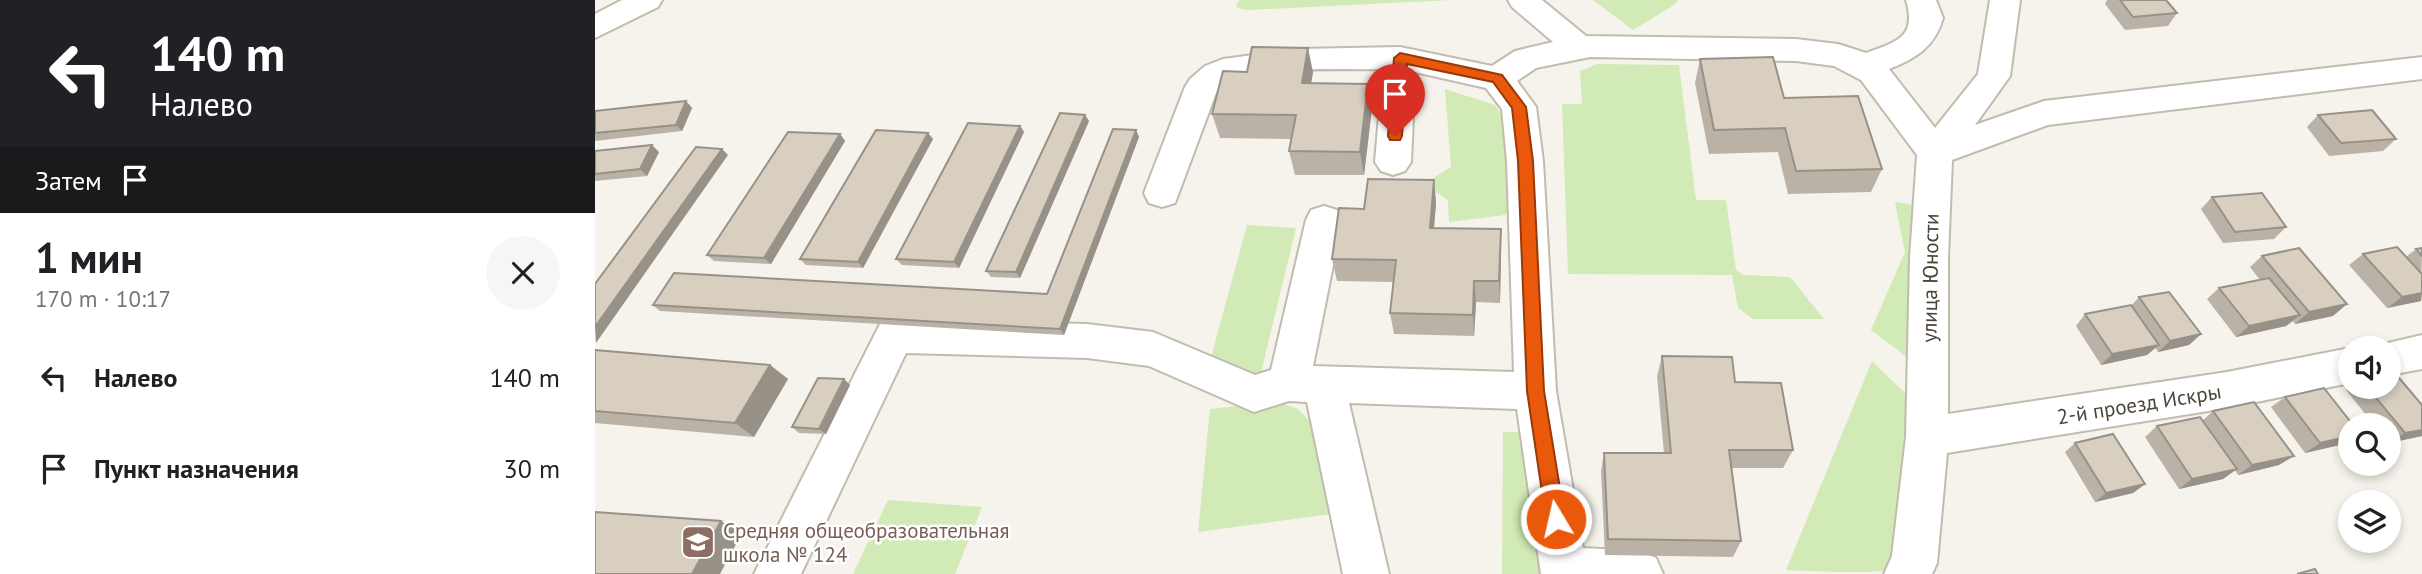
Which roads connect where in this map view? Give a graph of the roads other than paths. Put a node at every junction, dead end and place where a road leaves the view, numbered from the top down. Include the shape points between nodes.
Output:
1 (647, 0) edge
2 (1523, 0) edge
3 (1921, 0) edge
4 (2005, 0) edge
5 (595, 27) edge
6 (1579, 47) junction
7 (1400, 58) junction
8 (1865, 66) junction
9 (2422, 68) edge
10 (1497, 79) junction
11 (1935, 152) junction
12 (1393, 162) dead end
13 (1162, 193) dead end
14 (1324, 220) dead end
15 (2422, 352) edge
16 (2401, 356) edge
17 (2338, 368) edge
18 (1307, 384) junction
19 (1535, 391) junction
20 (1927, 437) junction
21 (1564, 572) edge
22 (777, 574) edge
23 (1366, 574) edge
24 (1640, 574) edge
25 (1907, 574) edge

1 - 5 street
2 - 6 street
3 - 8 street via 1927,18 1919,39 1901,52
4 - 11 street via 1994,76
6 - 8 street via 1796,50 1837,55
6 - 10 street via 1526,59
7 - 10 street
7 - 12 street
7 - 13 street via 1298,60 1235,67 1217,74 1202,87
8 - 11 street
9 - 11 street via 2044,113
10 - 19 street via 1519,107
11 - 20 street, улица Юности
14 - 18 street
15 - 16 street
17 - 20 street, 2-й проезд Искры
18 - 19 street
18 - 22 street via 1254,394 1153,349 1100,342 894,336
18 - 23 street
19 - 21 street
20 - 25 street, улица Юности via 1914,563
21 - 24 street

